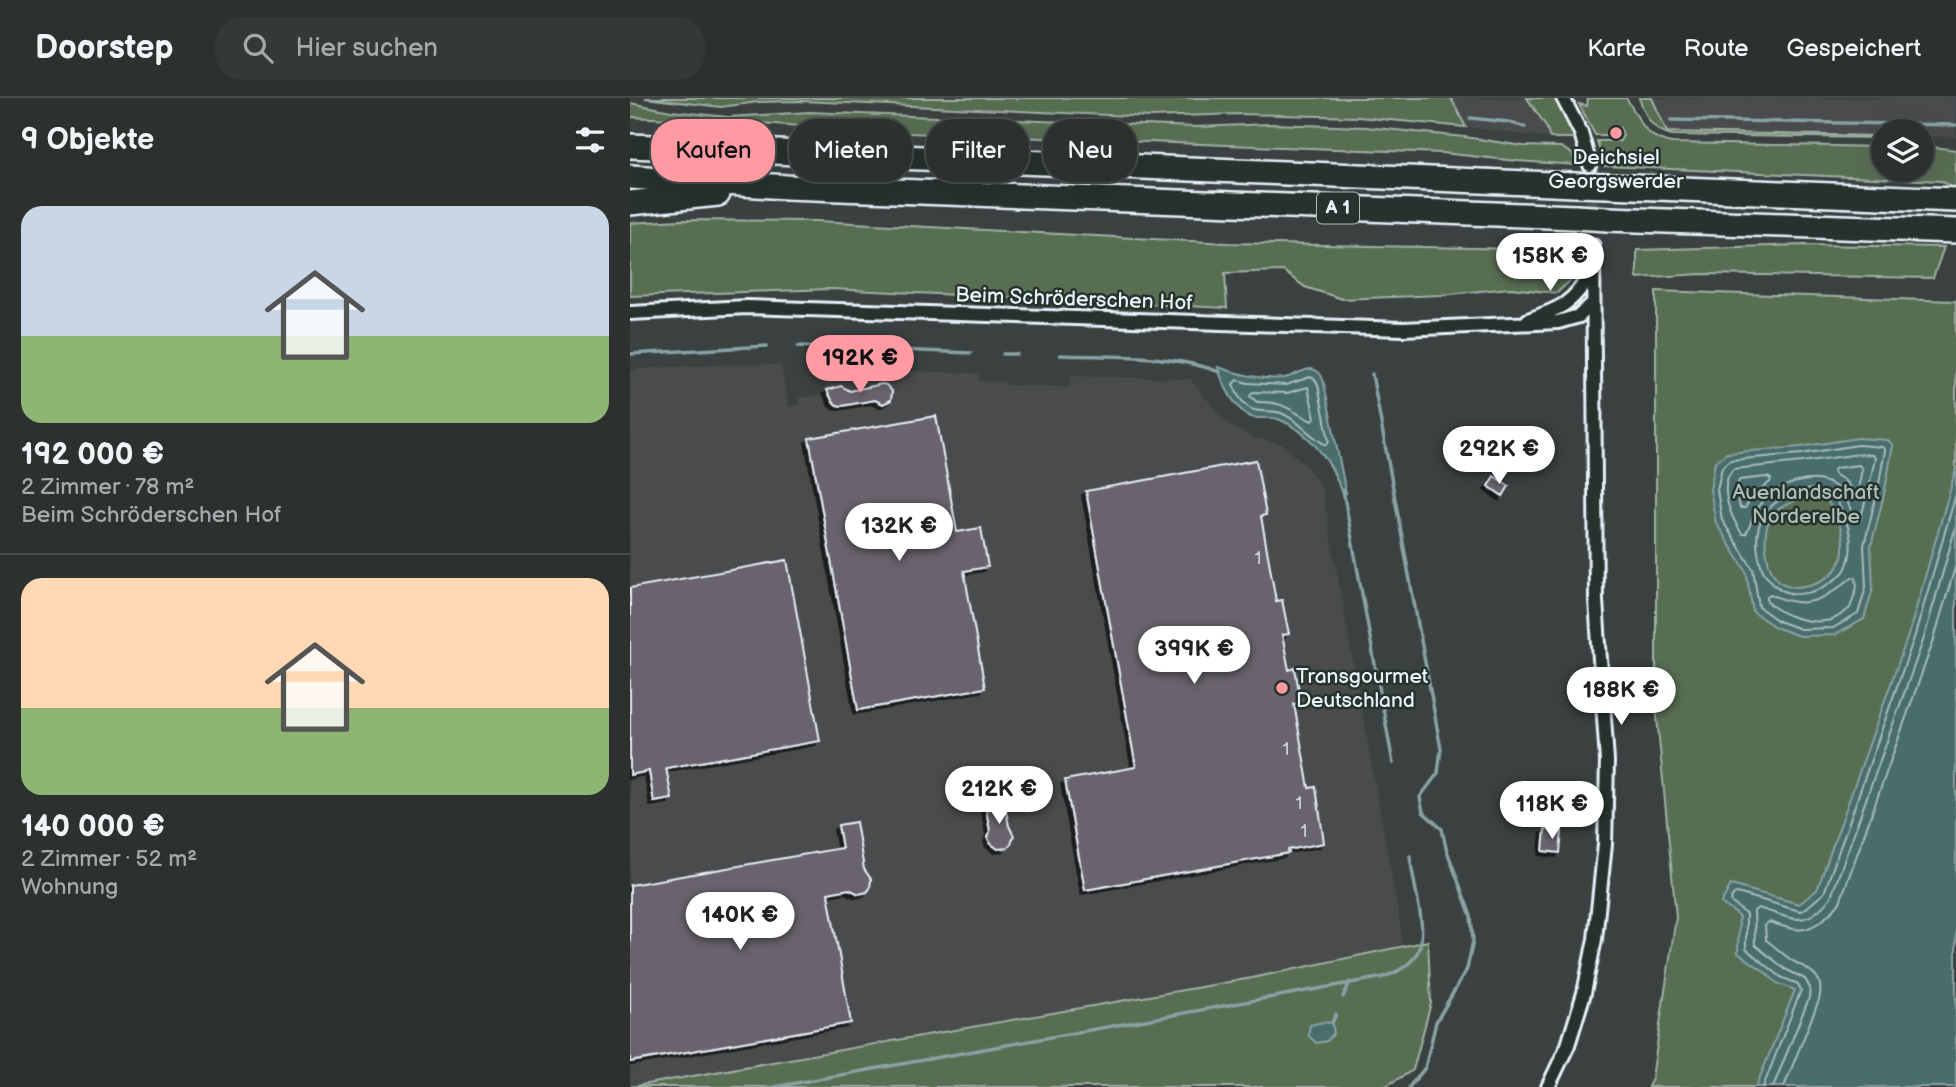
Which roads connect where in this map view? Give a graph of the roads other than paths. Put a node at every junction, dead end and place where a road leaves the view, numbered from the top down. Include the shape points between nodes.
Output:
1 (1563, 98) edge
2 (630, 144) edge
3 (1590, 165) tunnel mouth
4 (630, 177) edge
5 (788, 187) junction
6 (1956, 200) edge
7 (630, 203) edge
8 (1956, 231) edge
9 (1593, 246) tunnel mouth
10 (1592, 271) junction
11 (1592, 304) junction
12 (630, 313) edge
13 (1517, 324) junction
14 (1548, 1087) edge

1 - 3 street via 1581,133
2 - 6 highway, A 1, bridge
4 - 5 highway
5 - 7 highway, A 1
5 - 8 highway, A 1, bridge
9 - 10 street
10 - 11 street
10 - 13 street, Beim Schröderschen Hof via 1573,299
11 - 13 street, Beim Schröderschen Hof via 1565,321
11 - 14 street via 1595,591 1607,761 1605,844 1584,993
12 - 13 street, Beim Schröderschen Hof via 747,307 1402,329

